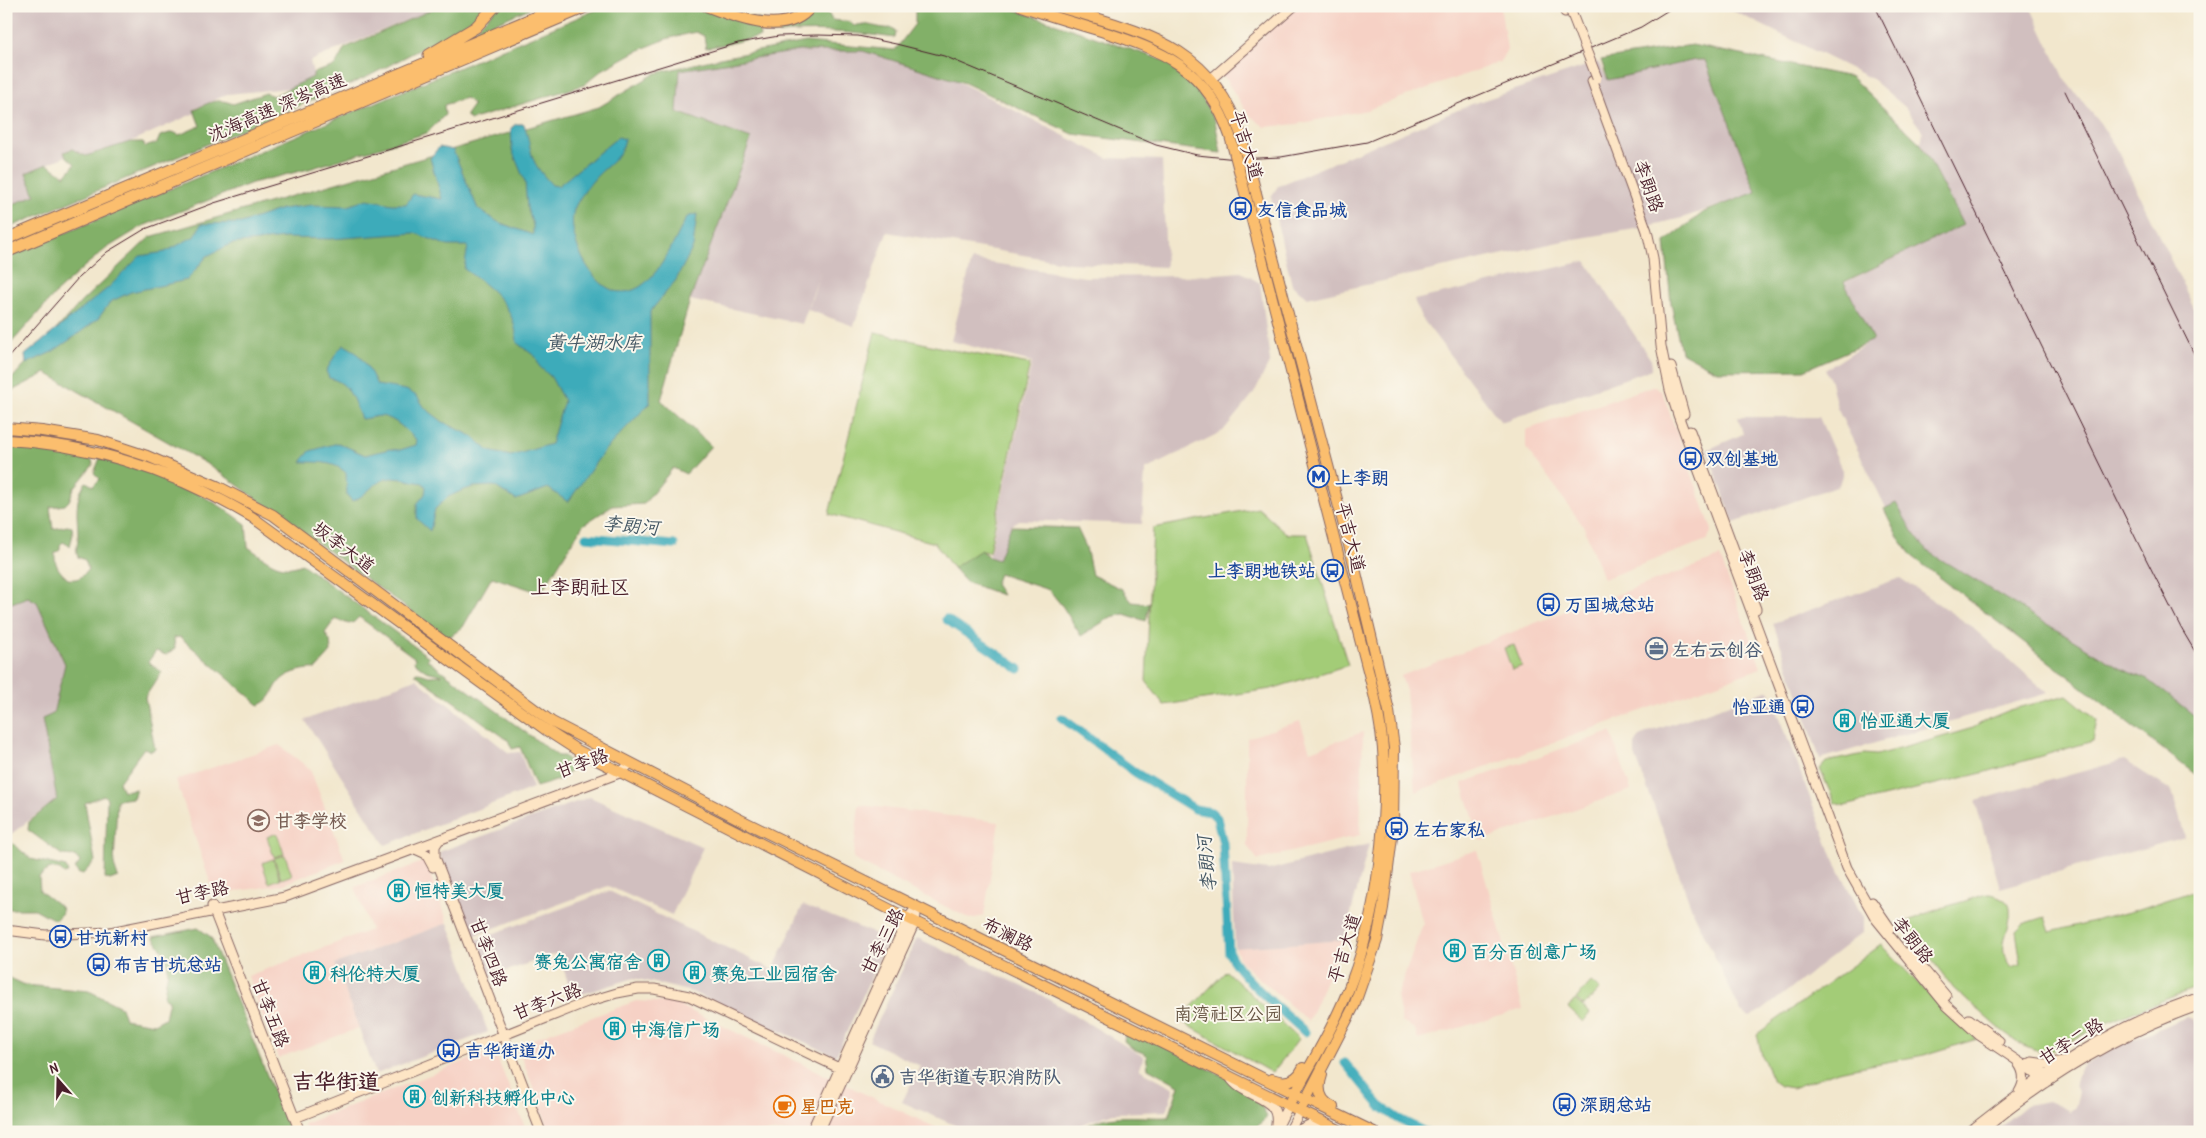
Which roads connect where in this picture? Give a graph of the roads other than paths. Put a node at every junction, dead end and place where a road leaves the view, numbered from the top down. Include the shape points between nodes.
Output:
1 (495, 6) edge
2 (562, 6) edge
3 (588, 6) edge
4 (593, 6) edge
5 (708, 6) edge
6 (719, 6) edge
7 (806, 6) edge
8 (811, 6) edge
9 (1020, 6) edge
10 (1056, 6) edge
11 (1288, 6) edge
12 (1294, 6) edge
13 (1566, 8) edge
14 (557, 19) junction
15 (1210, 77) junction
16 (309, 113) junction
17 (1236, 135) junction
18 (1250, 193) junction
19 (6, 239) edge
20 (6, 252) edge
21 (1662, 333) junction
22 (6, 428) edge
23 (6, 440) edge
24 (622, 768) junction
25 (438, 840) junction
26 (415, 849) junction
27 (917, 907) junction
28 (213, 909) junction
29 (912, 920) junction
30 (6, 924) edge
31 (6, 930) edge
32 (2200, 997) edge
33 (2200, 1005) edge
34 (501, 1036) junction
35 (1323, 1042) junction
36 (1330, 1052) junction
37 (2073, 1057) junction
38 (2016, 1060) junction
39 (2027, 1061) junction
40 (838, 1068) dead end
41 (1252, 1073) junction
42 (1230, 1077) junction
43 (2046, 1079) junction
44 (1295, 1094) junction
45 (2018, 1094) junction
46 (1306, 1100) junction
47 (1288, 1106) junction
48 (1300, 1111) junction
49 (295, 1118) junction
50 (1372, 1131) edge
51 (300, 1132) edge
52 (534, 1132) edge
53 (541, 1132) edge
54 (811, 1132) edge
55 (819, 1132) edge
56 (1275, 1132) edge
57 (1290, 1132) edge
58 (1295, 1132) edge
59 (1338, 1132) edge
60 (1343, 1132) edge
61 (1969, 1132) edge
62 (1981, 1132) edge

1 - 16 highway via 476,27 447,45
2 - 16 highway, 沈海高速 深岑高速
3 - 14 highway
4 - 14 highway
5 - 8 highway via 740,18 770,23 796,19
6 - 7 highway via 741,14 770,18 794,15
9 - 17 main road, 平吉大道 via 1141,44 1173,60 1209,93
10 - 15 main road, 平吉大道 via 1162,41
11 - 15 street
12 - 15 street
13 - 21 street, 李朗路 via 1643,216 1653,258
14 - 20 highway, 沈海高速 深岑高速
15 - 17 main road, 平吉大道 via 1227,100
16 - 19 highway, 沈海高速 深岑高速
17 - 18 main road, 平吉大道, bridge
18 - 35 main road, 平吉大道 via 1379,713 1383,748 1382,828 1370,922 1352,982
18 - 36 main road, 平吉大道 via 1353,560 1389,711 1394,748 1393,829 1377,940 1354,1006
21 - 38 street, 李朗路 via 1670,390 1678,415 1855,884 1892,941 1946,1005 1978,1035
21 - 39 street, 李朗路 via 1684,413 1845,849 1861,883 1896,937 1951,1001 1982,1030
22 - 24 main road, 坂李大道 via 71,434 120,447 218,486 273,515 552,722
23 - 24 main road, 坂李大道 via 96,451 217,496 252,517 546,730 577,750
24 - 25 street, 甘李路
24 - 27 main road, 布澜路
24 - 28 street, 甘李路 via 298,886
24 - 29 main road, 布澜路
25 - 26 street, 甘李路
25 - 34 street, 甘李四路 via 435,858
26 - 28 street, 甘李路 via 302,891
26 - 34 street, 甘李四路 via 430,859
27 - 29 street, 甘李三路
27 - 41 main road, 布澜路
28 - 30 street, 甘李路 via 96,928 44,930
28 - 31 street, 甘李路 via 126,930 95,934 46,935
28 - 49 street, 甘李五路
29 - 42 main road, 布澜路
29 - 54 street, 甘李三路
29 - 55 street, 甘李三路
32 - 37 street, 甘李二路 via 2119,1030
33 - 43 street, 甘李二路 via 2122,1036
34 - 40 street, 甘李六路 via 617,992 654,989 689,996
34 - 49 street, 甘李六路
34 - 52 street, 甘李四路
34 - 53 street, 甘李四路
35 - 41 main road via 1313,1051 1298,1076 1290,1081 1276,1081
35 - 44 main road, 平吉大道
36 - 46 main road, 平吉大道
36 - 50 main road via 1320,1081 1323,1100
37 - 39 street via 2046,1064
37 - 43 street, 甘李二路
38 - 43 street, 李朗路
38 - 45 street via 2024,1076
39 - 43 street, 李朗路
41 - 44 main road, 布澜路
42 - 47 main road, 布澜路
42 - 56 street via 1233,1084 1270,1103 1275,1114
43 - 45 street, 甘李二路
43 - 62 street, 甘李二路
44 - 46 main road, 布澜路
44 - 47 main road, 平吉大道
45 - 61 street, 甘李二路
46 - 48 main road, 平吉大道
46 - 50 main road, 布澜路
47 - 48 main road, 布澜路
47 - 56 street, 平吉大道
48 - 57 street, 平吉大道
48 - 60 main road, 布澜路
49 - 51 street, 甘李五路
58 - 59 street via 1309,1125

